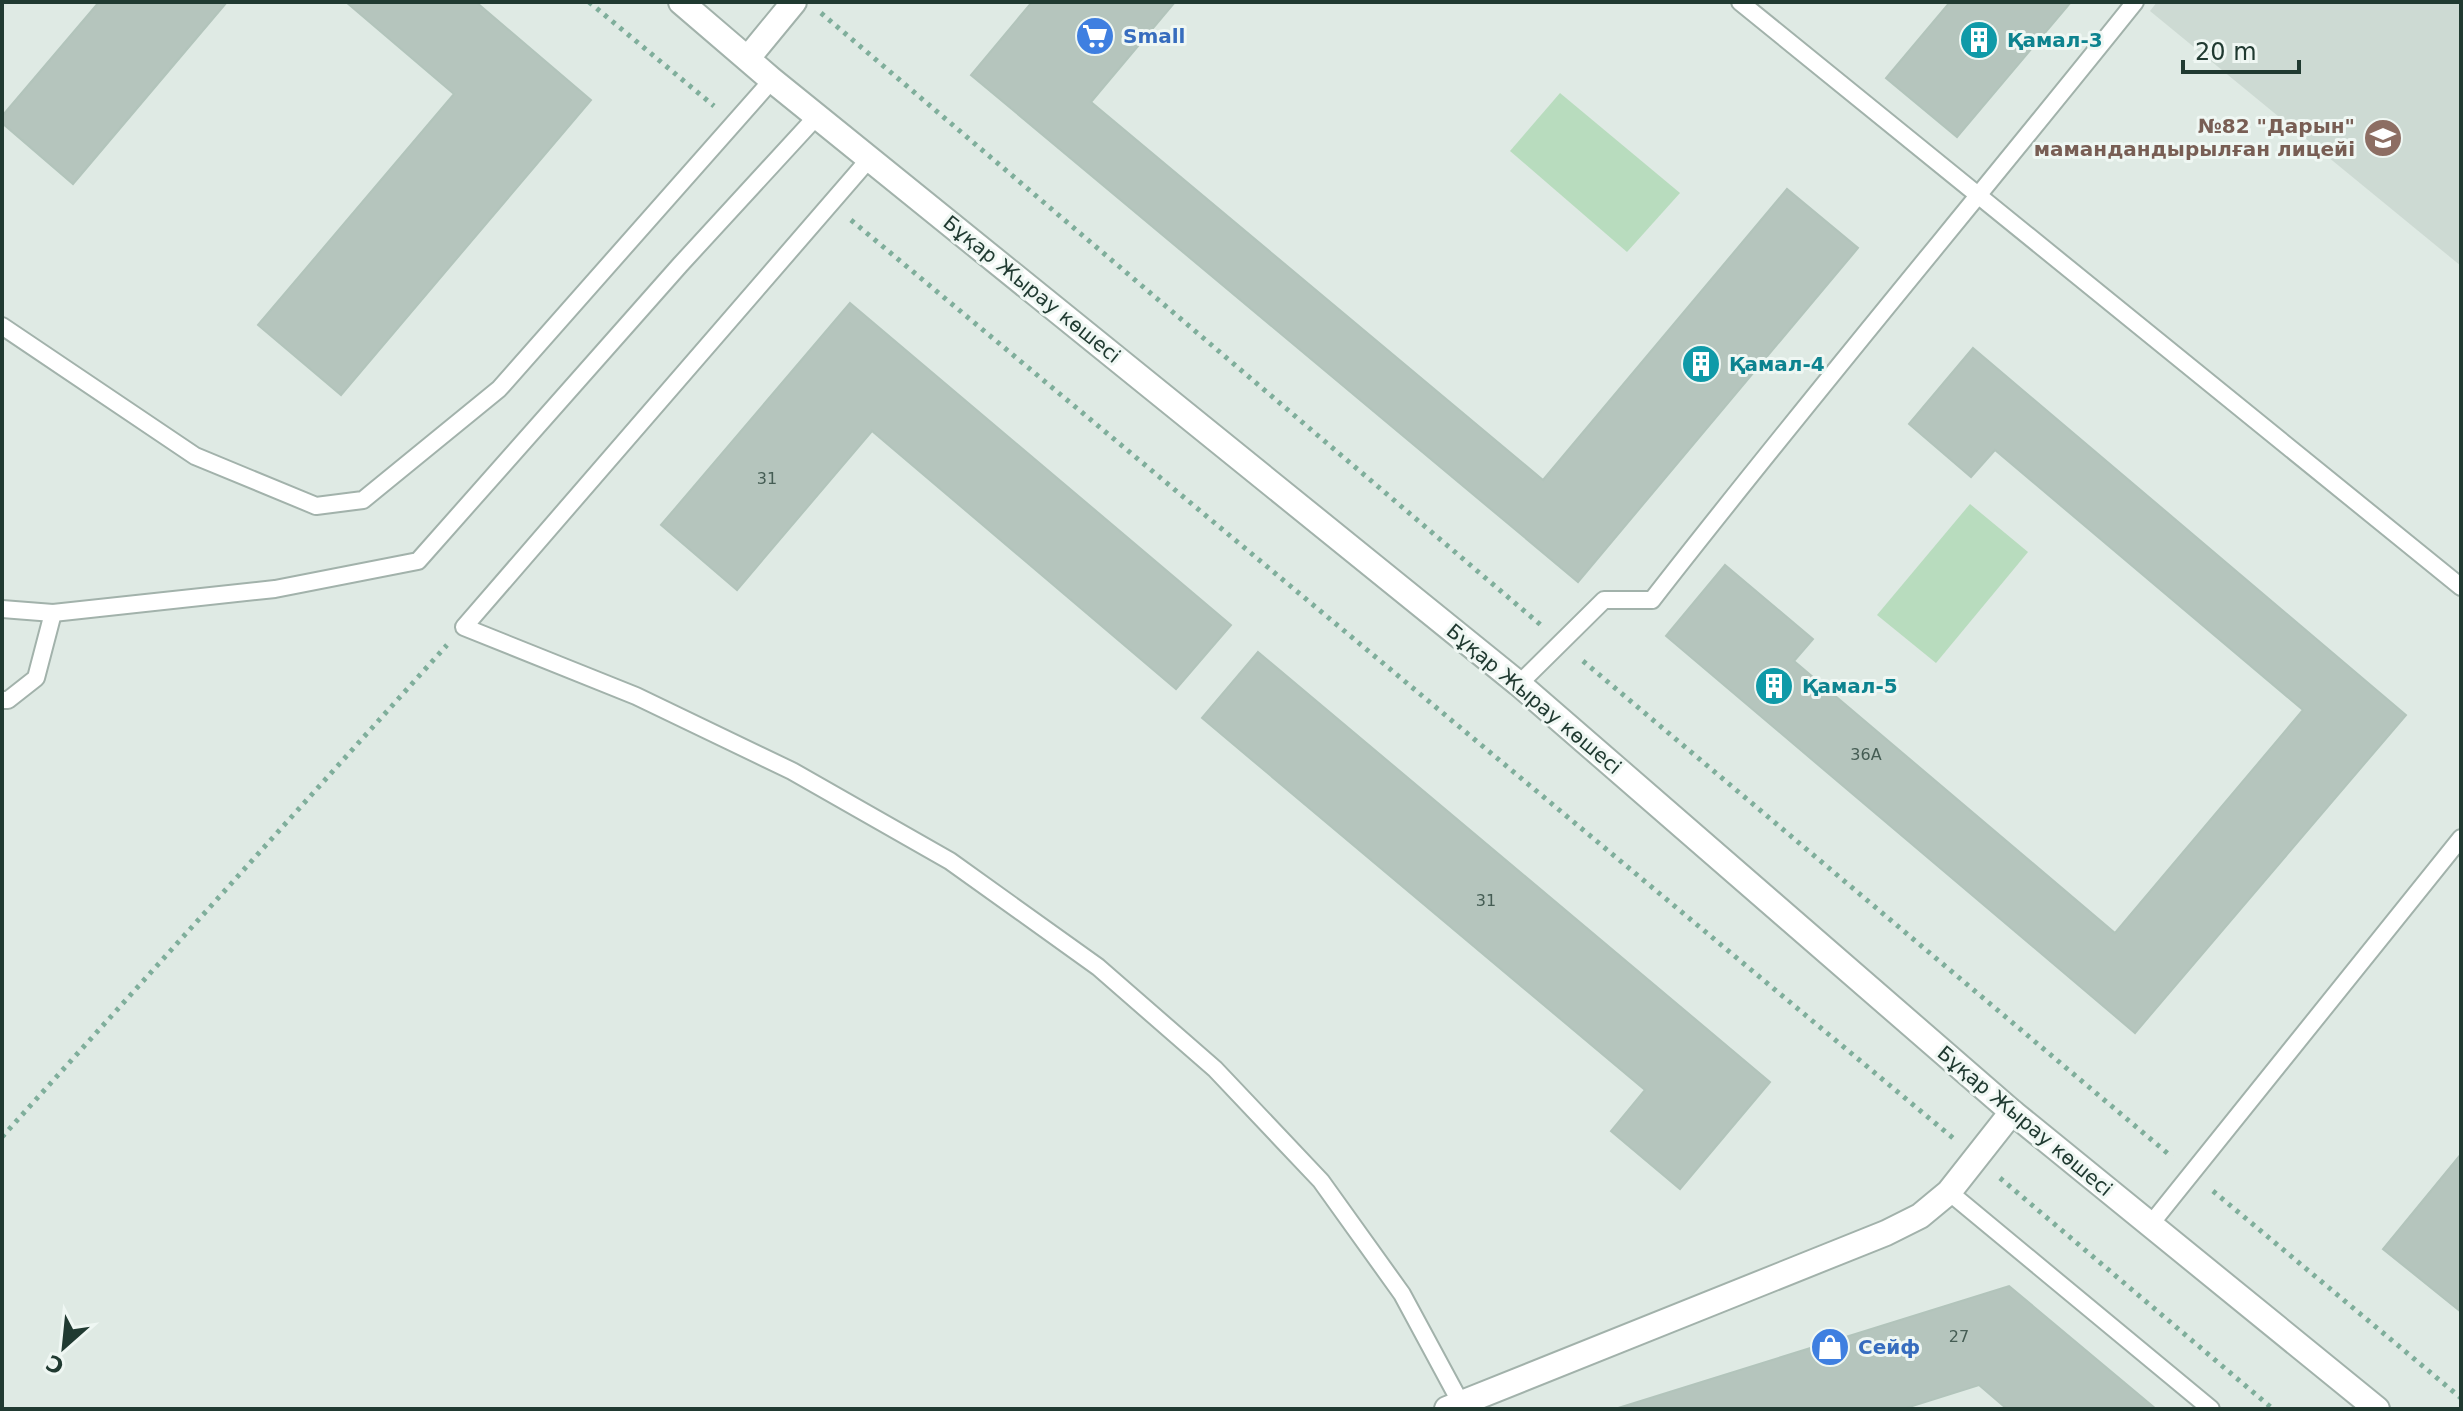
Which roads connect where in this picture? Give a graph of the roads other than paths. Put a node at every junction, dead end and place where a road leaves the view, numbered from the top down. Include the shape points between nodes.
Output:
1 (681, 2) edge
2 (794, 2) edge
3 (1740, 2) edge
4 (2135, 2) edge
5 (748, 58) junction
6 (772, 80) junction
7 (817, 116) junction
8 (870, 158) junction
9 (1980, 196) junction
10 (2, 326) edge
11 (2461, 587) edge
12 (2, 609) edge
13 (53, 613) junction
14 (1519, 684) junction
15 (2, 700) edge
16 (2461, 838) edge
17 (2012, 1112) junction
18 (1949, 1192) junction
19 (2150, 1225) junction
20 (1458, 1407) edge
21 (2211, 1409) edge
22 (2377, 1409) edge

1 - 5 street, Бұқар Жырау көшесі
2 - 5 street
3 - 9 lane
4 - 9 lane
5 - 6 street, Бұқар Жырау көшесі
6 - 7 street, Бұқар Жырау көшесі
6 - 10 lane via 499,389 363,500 316,506 195,456
7 - 8 street, Бұқар Жырау көшесі
7 - 13 lane via 418,561 275,589
8 - 14 street, Бұқар Жырау көшесі
8 - 20 lane via 464,627 636,696 792,771 950,861 1098,967 1215,1069 1321,1181 1402,1294
9 - 11 lane
9 - 14 lane via 1775,441 1652,600 1604,600
12 - 13 lane
13 - 15 lane via 36,678
14 - 17 street, Бұқар Жырау көшесі
16 - 19 lane
17 - 18 street
17 - 19 street, Бұқар Жырау көшесі
18 - 20 street via 1920,1216 1886,1233
18 - 21 lane
19 - 22 street, Бұқар Жырау көшесі

